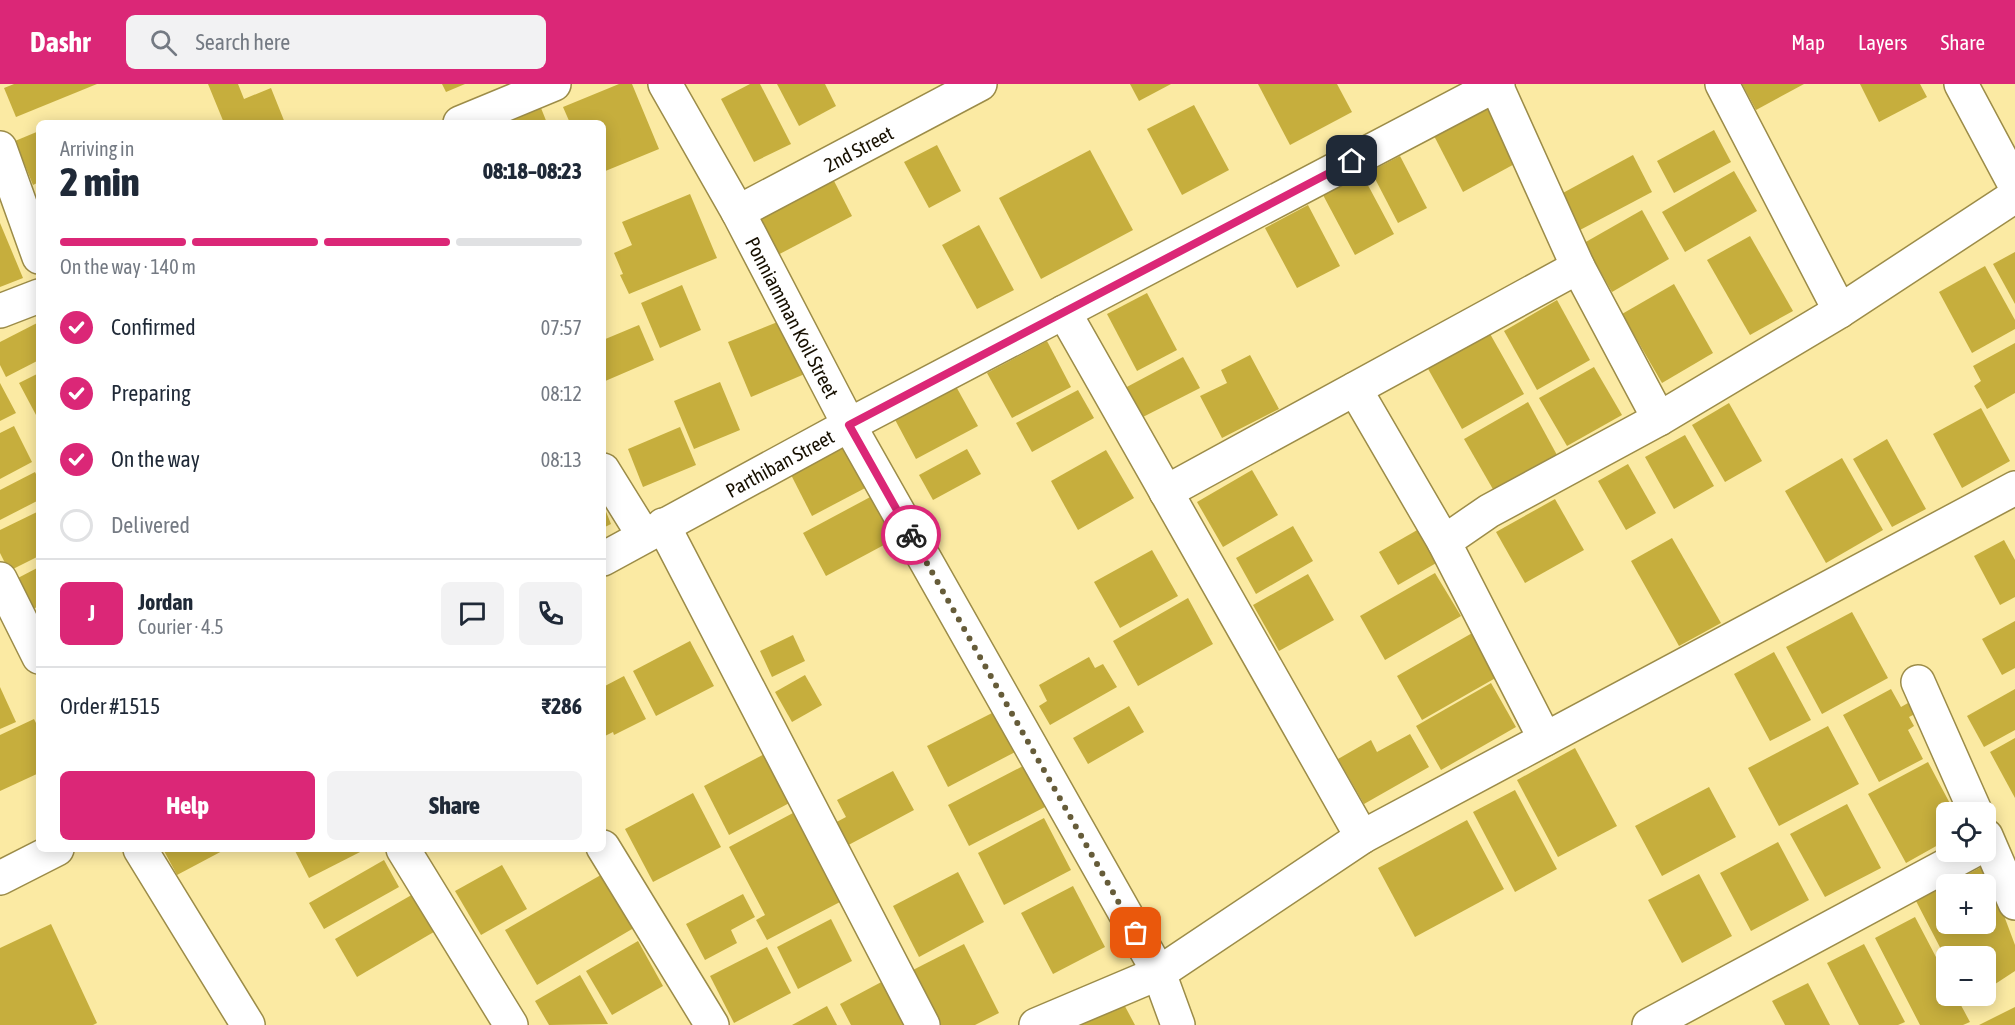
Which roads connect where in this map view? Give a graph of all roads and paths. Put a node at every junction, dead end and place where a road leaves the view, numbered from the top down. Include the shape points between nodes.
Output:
1 (554, 84) edge
2 (665, 84) edge
3 (980, 84) edge
4 (1722, 84) edge
5 (1962, 84) edge
6 (1497, 85) edge
7 (467, 120) edge
8 (0, 148) edge
9 (2015, 185) edge
10 (2015, 196) edge
11 (738, 212) junction
12 (36, 249) edge
13 (1578, 267) junction
14 (36, 297) edge
15 (0, 311) edge
16 (1840, 311) junction
17 (1064, 312) junction
18 (1355, 389) junction
19 (1659, 419) junction
20 (849, 425) junction
21 (606, 474) edge
22 (2015, 488) edge
23 (1166, 492) junction
24 (653, 531) junction
25 (1444, 542) junction
26 (606, 557) edge
27 (0, 579) edge
28 (36, 651) edge
29 (1918, 682) dead end
30 (1545, 739) junction
31 (1967, 802) edge
32 (1362, 837) junction
33 (51, 852) edge
34 (142, 852) edge
35 (405, 852) edge
36 (606, 852) edge
37 (1937, 862) edge
38 (1994, 862) edge
39 (0, 878) edge
40 (2015, 903) edge
41 (1159, 974) junction
42 (248, 1025) edge
43 (511, 1025) edge
44 (712, 1025) edge
45 (923, 1025) edge
46 (1036, 1025) edge
47 (1178, 1025) edge
48 (1649, 1025) edge

1 - 7 street
2 - 11 street, Ponniamman Koil Street
3 - 11 street, 2nd Street
4 - 16 street
5 - 9 street
6 - 13 street
6 - 17 street, Parthiban Street
8 - 12 street
10 - 16 street
11 - 20 street, Ponniamman Koil Street
13 - 18 street
13 - 19 street
14 - 15 street
16 - 19 street
17 - 20 street, Parthiban Street
17 - 23 street
18 - 23 street
18 - 25 street
19 - 25 street via 1489,511
20 - 24 street, Parthiban Street
20 - 41 street, Ponniamman Koil Street
21 - 24 street
22 - 30 street
23 - 32 street
24 - 26 street, Parthiban Street
24 - 45 street
25 - 30 street
27 - 28 street
29 - 31 street
30 - 32 street
32 - 41 street
33 - 39 street
34 - 42 street
35 - 43 street
36 - 44 street
37 - 48 street
38 - 40 street
41 - 46 street
41 - 47 street, Ponniamman Koil Street

